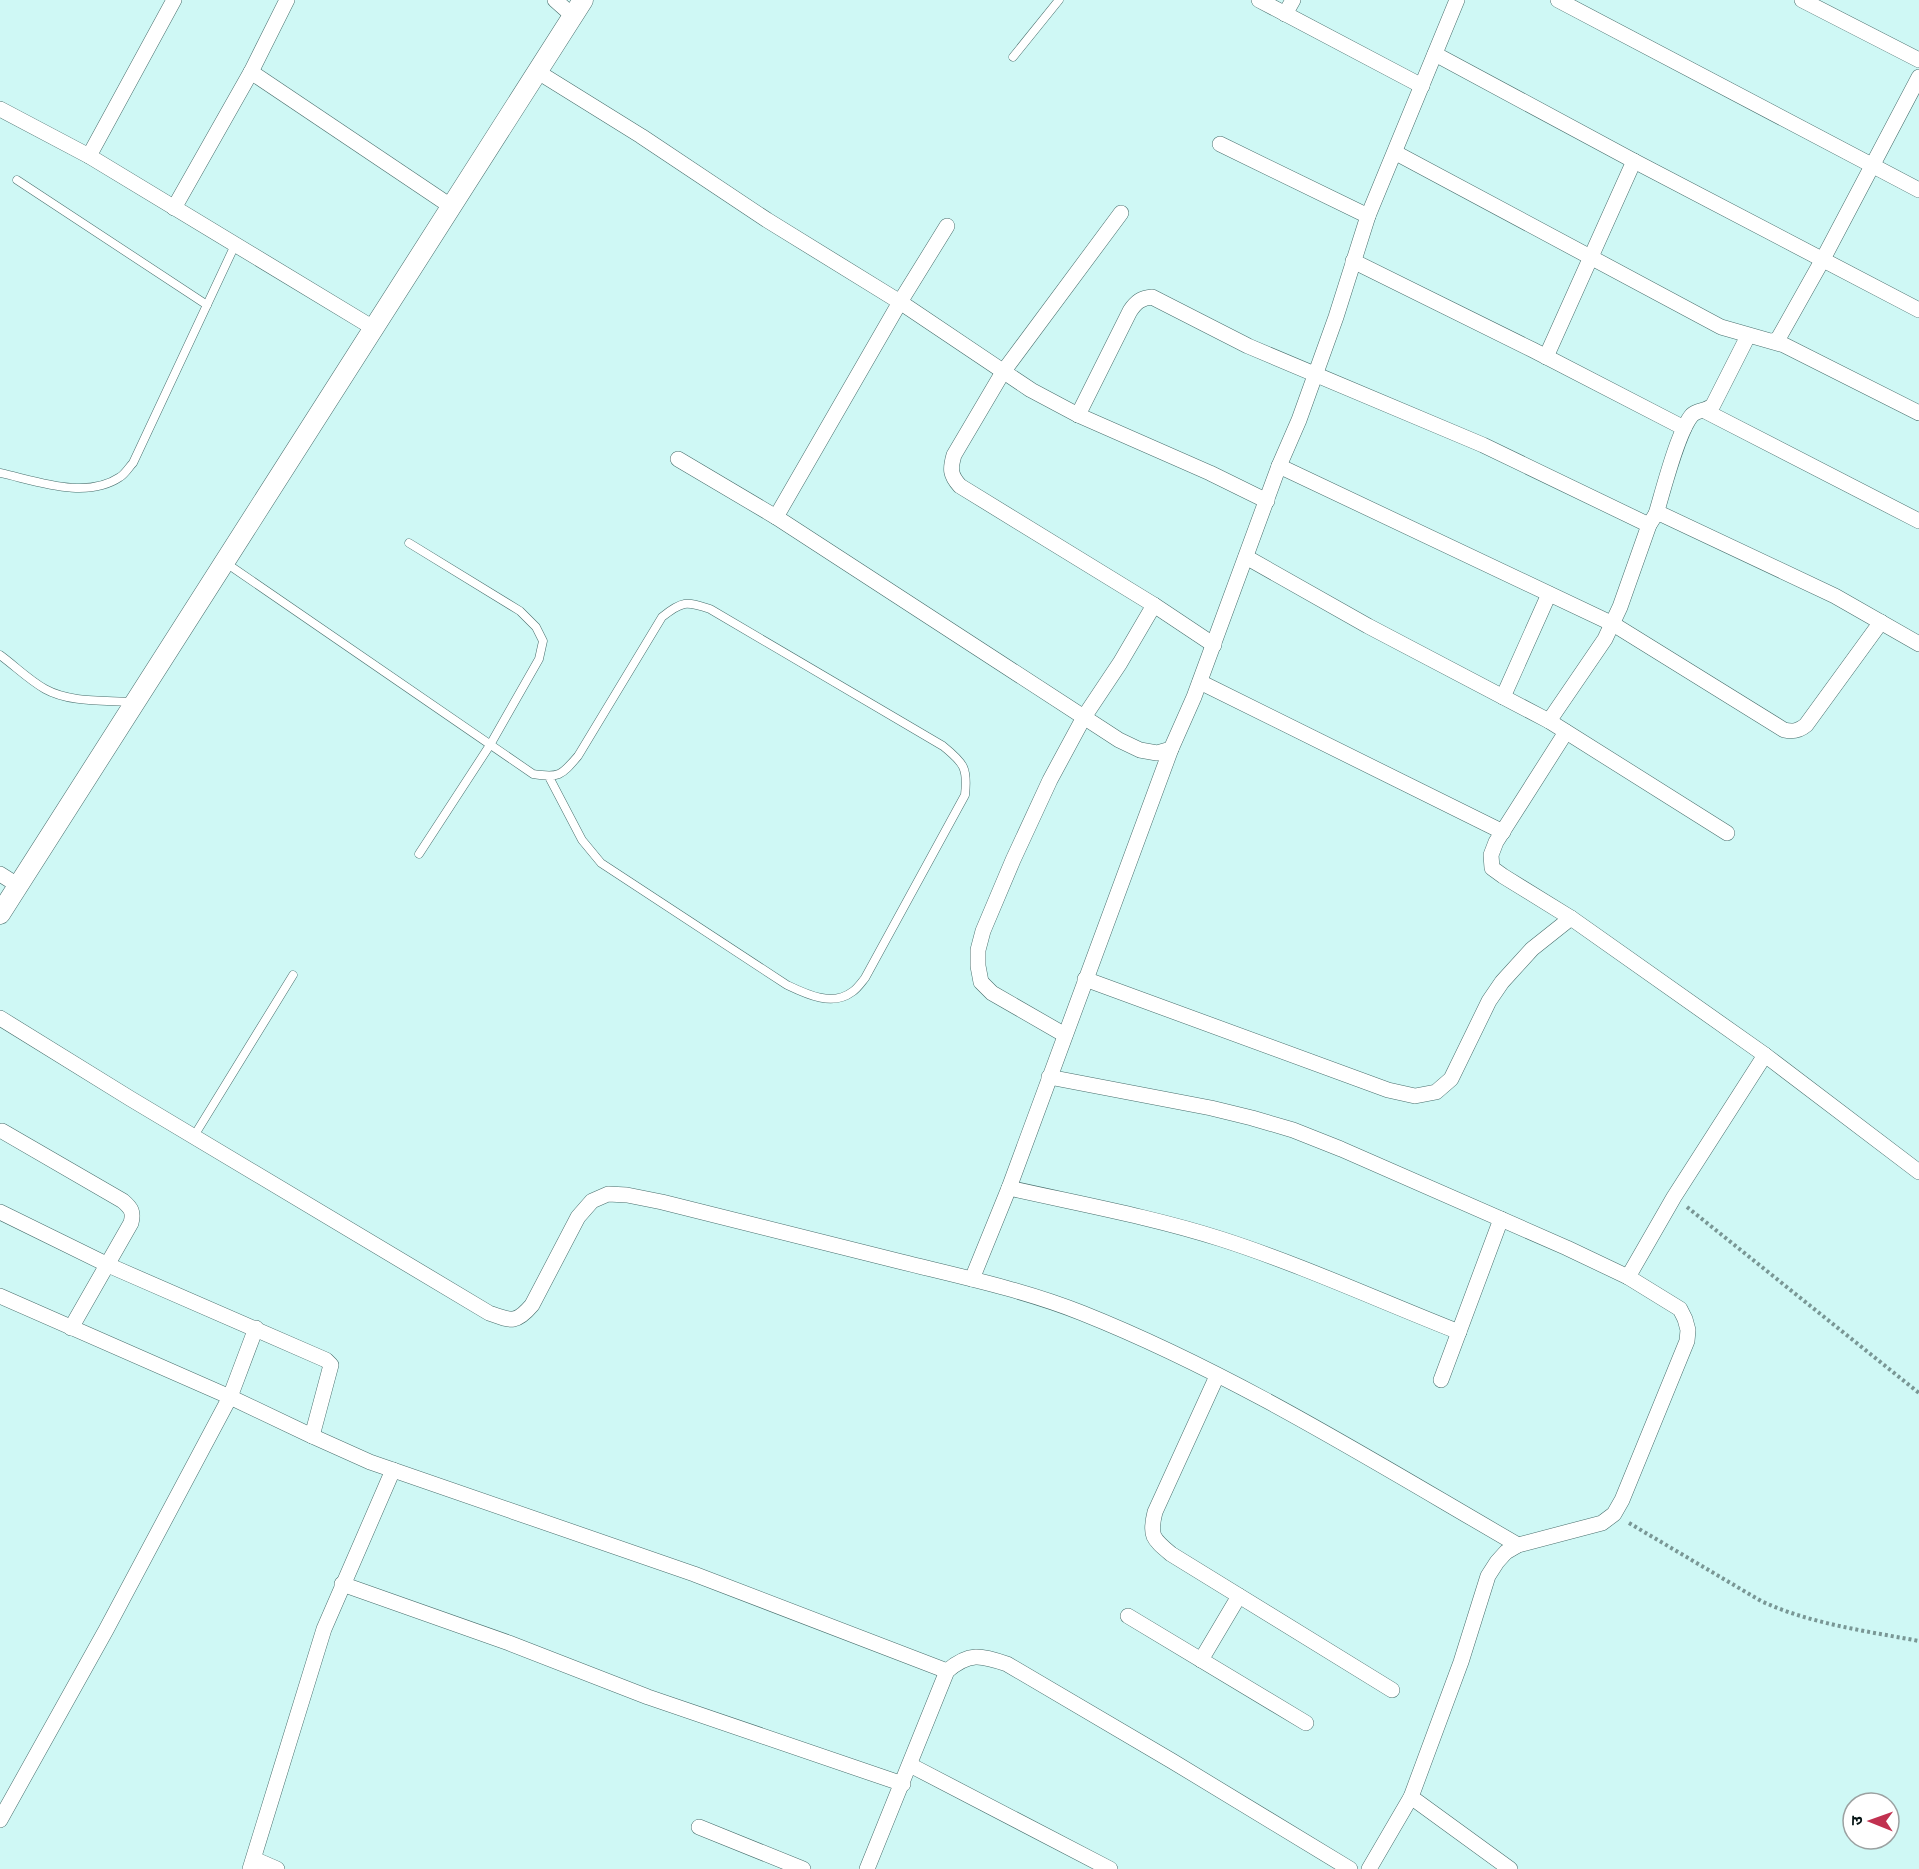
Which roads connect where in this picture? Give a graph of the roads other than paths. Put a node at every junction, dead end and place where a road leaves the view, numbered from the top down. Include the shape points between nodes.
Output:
1 (174, 0) edge
2 (287, 0) edge
3 (555, 0) edge
4 (1059, 0) edge
5 (1259, 0) edge
6 (1457, 0) edge
7 (1558, 0) edge
8 (1802, 0) edge
9 (1289, 7) edge
10 (578, 8) edge
11 (1435, 54) junction
12 (1014, 57) dead end
13 (1919, 60) edge
14 (251, 72) junction
15 (538, 72) junction
16 (1919, 77) edge
17 (1422, 86) junction
18 (0, 109) edge
19 (1220, 144) dead end
20 (1396, 153) junction
21 (88, 156) junction
22 (1634, 161) junction
23 (1873, 165) junction
24 (17, 180) dead end
25 (1919, 190) edge
26 (452, 207) junction
27 (174, 208) junction
28 (1121, 213) dead end
29 (1368, 216) junction
30 (947, 226) dead end
31 (235, 245) junction
32 (1591, 258) junction
33 (1823, 259) junction
34 (1353, 261) junction
35 (900, 302) junction
36 (207, 305) junction
37 (1919, 309) edge
38 (375, 328) junction
39 (1748, 336) junction
40 (1773, 341) junction
41 (1546, 357) junction
42 (1003, 372) junction
43 (1315, 374) junction
44 (1705, 411) junction
45 (1919, 413) edge
46 (1078, 415) junction
47 (1684, 428) junction
48 (678, 459) dead end
49 (1279, 466) junction
50 (0, 473) edge
51 (1266, 501) junction
52 (776, 517) junction
53 (1653, 520) junction
54 (1919, 521) edge
55 (409, 543) dead end
56 (1246, 557) junction
57 (224, 562) junction
58 (1549, 594) junction
59 (1154, 605) junction
60 (1881, 622) junction
61 (1612, 624) junction
62 (1919, 644) edge
63 (1214, 645) junction
64 (0, 655) edge
65 (1200, 682) junction
66 (1503, 697) junction
67 (135, 702) junction
68 (1084, 717) junction
69 (1549, 721) junction
70 (1566, 732) junction
71 (490, 745) junction
72 (1171, 749) junction
73 (549, 777) junction
74 (1503, 832) junction
75 (1727, 832) dead end
76 (419, 854) dead end
77 (0, 874) edge
78 (19, 886) junction
79 (0, 914) edge
80 (1571, 918) junction
81 (293, 975) dead end
82 (1085, 979) junction
83 (0, 1018) edge
84 (1065, 1035) junction
85 (1766, 1055) junction
86 (1049, 1077) junction
87 (2, 1131) dead end
88 (194, 1136) junction
89 (1919, 1172) edge
90 (1009, 1188) junction
91 (0, 1212) edge
92 (1502, 1219) junction
93 (108, 1265) junction
94 (1628, 1277) junction
95 (972, 1279) junction
96 (0, 1296) edge
97 (71, 1328) junction
98 (256, 1328) junction
99 (1459, 1332) junction
100 (1217, 1376) junction
101 (1441, 1380) dead end
102 (230, 1397) junction
103 (312, 1437) junction
104 (393, 1470) junction
105 (1518, 1545) junction
106 (342, 1584) junction
107 (1239, 1596) junction
108 (1128, 1616) dead end
109 (1201, 1660) junction
110 (947, 1671) junction
111 (1392, 1690) dead end
112 (1306, 1722) dead end
113 (910, 1765) junction
114 (903, 1784) junction
115 (1411, 1797) junction
116 (0, 1820) edge
117 (699, 1827) dead end
118 (252, 1864) edge
119 (869, 1865) edge
120 (277, 1869) edge
121 (803, 1869) edge
122 (885, 1869) edge
123 (1110, 1869) edge
124 (1350, 1869) edge
125 (1369, 1869) edge
126 (1510, 1869) edge

1 - 21 street
2 - 14 street
3 - 10 street
4 - 12 lane
5 - 9 street
6 - 11 street
7 - 23 street
8 - 13 street
9 - 17 street
10 - 15 street
11 - 17 street
11 - 22 street
14 - 26 street
14 - 27 street
15 - 26 street
15 - 35 street
16 - 23 street
17 - 20 street
18 - 21 street
19 - 29 street
20 - 29 street
20 - 32 street
21 - 27 street
22 - 32 street
22 - 33 street
23 - 25 street
23 - 33 street
24 - 36 lane
26 - 38 street
27 - 31 street
28 - 42 street
29 - 34 street
30 - 35 street
31 - 36 lane
31 - 38 street
32 - 39 street via 1721,327
32 - 41 street
33 - 37 street
33 - 40 street via 1778,339
34 - 41 street
34 - 43 street
35 - 42 street
35 - 52 street
36 - 50 lane via 133,463 122,476 101,487 69,488
38 - 57 street
39 - 40 street
39 - 44 street via 1713,405
40 - 45 street
41 - 47 street
42 - 46 street
42 - 59 street via 954,455 952,477 960,486
43 - 46 street via 1248,346 1152,297 1143,298 1130,311
43 - 49 street
43 - 53 street
44 - 47 street via 1694,414
44 - 54 street
46 - 51 street
47 - 53 street
48 - 52 street
49 - 51 street
49 - 58 street
51 - 56 street
52 - 68 street
53 - 60 street via 1661,514 1835,596
53 - 61 street
55 - 71 lane via 520,611 543,641 539,659
56 - 63 street
56 - 66 street
57 - 67 street
57 - 71 lane
58 - 61 street
58 - 66 street
59 - 63 street
59 - 68 street
60 - 61 street via 1806,725 1792,732
60 - 62 street
61 - 69 street
63 - 65 street
64 - 67 lane via 45,689 60,695
65 - 72 street
65 - 74 street
66 - 69 street
67 - 78 street
68 - 72 street via 1140,750 1157,753
68 - 84 street via 1013,860 978,950 981,982 992,993
69 - 70 street
70 - 74 street
70 - 75 street
71 - 73 lane via 532,774
71 - 76 lane
72 - 82 street
73 - 73 lane via 563,773 578,756 662,617 690,602 710,609 943,746 960,759 967,777 965,795 865,978 850,994 833,999 811,997 787,985 601,863 582,840
74 - 80 street via 1491,855 1492,867
77 - 78 street
78 - 79 street
80 - 82 street via 1532,949 1502,982 1451,1079 1436,1092 1415,1095 1388,1090
80 - 85 street
81 - 88 lane
82 - 84 street
83 - 88 street
84 - 86 street
85 - 89 street
85 - 94 street via 1674,1197
86 - 90 street
86 - 92 street via 1211,1108 1293,1130
87 - 93 street via 132,1208 131,1223
88 - 95 street via 489,1313 507,1319 522,1317 532,1305 578,1217 592,1201 608,1194 662,1202
90 - 95 street
90 - 99 street via 1223,1240
91 - 93 street
92 - 94 street
92 - 99 street
93 - 97 street
93 - 98 street
94 - 105 street via 1680,1309 1688,1330 1623,1500 1614,1514 1602,1522
95 - 100 street via 1080,1312 1156,1344
96 - 97 street
97 - 102 street
98 - 102 street
98 - 103 street via 318,1355 331,1365
99 - 101 street
100 - 105 street via 1302,1419
100 - 107 street via 1155,1512 1151,1529 1157,1543
102 - 103 street
102 - 116 street
103 - 104 street
104 - 106 street
104 - 110 street via 694,1574
105 - 115 street via 1506,1552 1488,1576
106 - 114 street via 648,1697
106 - 118 street via 312,1665
107 - 109 street
107 - 111 street
108 - 109 street
109 - 112 street
110 - 113 street
110 - 124 street via 961,1659 984,1656 1007,1664
113 - 114 street
113 - 123 street
114 - 119 street
115 - 125 street
115 - 126 street
117 - 121 street
118 - 120 street
119 - 122 street

